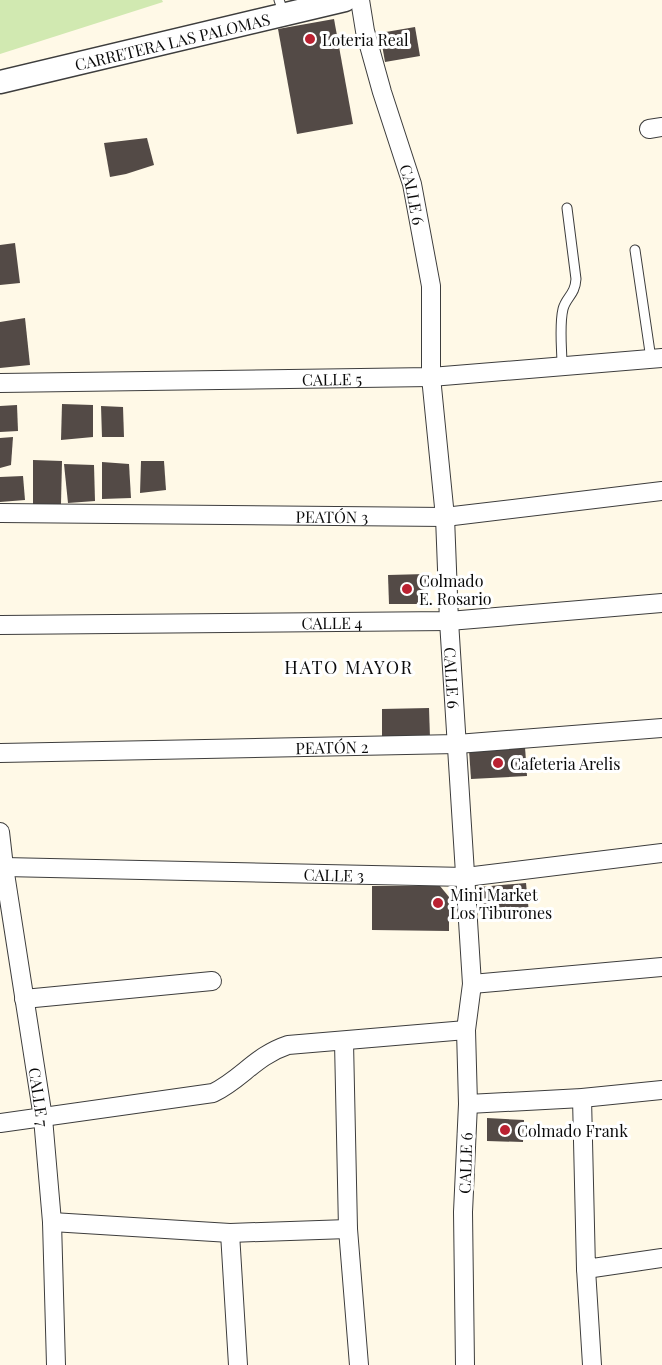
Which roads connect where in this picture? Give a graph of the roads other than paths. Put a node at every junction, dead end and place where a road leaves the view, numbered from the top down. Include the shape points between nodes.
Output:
1 (345, 0) edge
2 (360, 0) edge
3 (281, 7) edge
4 (0, 82) edge
5 (567, 208) dead end
6 (635, 250) dead end
7 (656, 359) edge
8 (562, 366) junction
9 (431, 377) junction
10 (0, 383) edge
11 (662, 491) edge
12 (0, 513) edge
13 (445, 517) junction
14 (662, 603) edge
15 (449, 621) junction
16 (0, 625) edge
17 (662, 728) edge
18 (457, 744) junction
19 (0, 753) edge
20 (0, 832) edge
21 (662, 853) edge
22 (4, 867) junction
23 (466, 877) junction
24 (662, 967) edge
25 (212, 981) dead end
26 (472, 984) junction
27 (24, 999) junction
28 (466, 1030) junction
29 (344, 1041) junction
30 (662, 1090) edge
31 (582, 1098) junction
32 (468, 1104) junction
33 (43, 1118) junction
34 (0, 1124) edge
35 (52, 1222) junction
36 (348, 1229) junction
37 (230, 1233) junction
38 (662, 1258) edge
39 (586, 1269) junction
40 (56, 1365) edge
41 (238, 1365) edge
42 (359, 1365) edge
43 (465, 1365) edge
44 (592, 1365) edge

1 - 3 street, CARRETERA LAS PALOMAS
2 - 9 street, CALLE 6 via 373,62 412,184 431,286
3 - 4 street, CARRETERA LAS PALOMAS
5 - 8 lane via 576,279 562,312
6 - 7 lane
7 - 8 street, CALLE 5
8 - 9 street, CALLE 5
9 - 10 street, CALLE 5
9 - 13 street, CALLE 6
11 - 13 street, PEATÓN 3
12 - 13 street, PEATÓN 3
13 - 15 street, CALLE 6
14 - 15 street, CALLE 4
15 - 16 street, CALLE 4
15 - 18 street, CALLE 6
17 - 18 street, PEATÓN 2
18 - 19 street, PEATÓN 2
18 - 23 street, CALLE 6
20 - 22 street, CALLE 7
21 - 23 street, CALLE 3
22 - 23 street, CALLE 3
22 - 27 street, CALLE 7
23 - 26 street, CALLE 6
24 - 26 street
25 - 27 street
26 - 28 street, CALLE 6
27 - 33 street, CALLE 7
28 - 29 street
28 - 32 street, CALLE 6
29 - 33 street via 275,1049 213,1093
29 - 36 street
30 - 31 street
31 - 32 street
31 - 39 street
32 - 43 street, CALLE 6 via 463,1212
33 - 34 street
33 - 35 street, CALLE 7
35 - 37 street
35 - 40 street, CALLE 7
36 - 37 street
36 - 42 street
37 - 41 street
38 - 39 street
39 - 44 street

